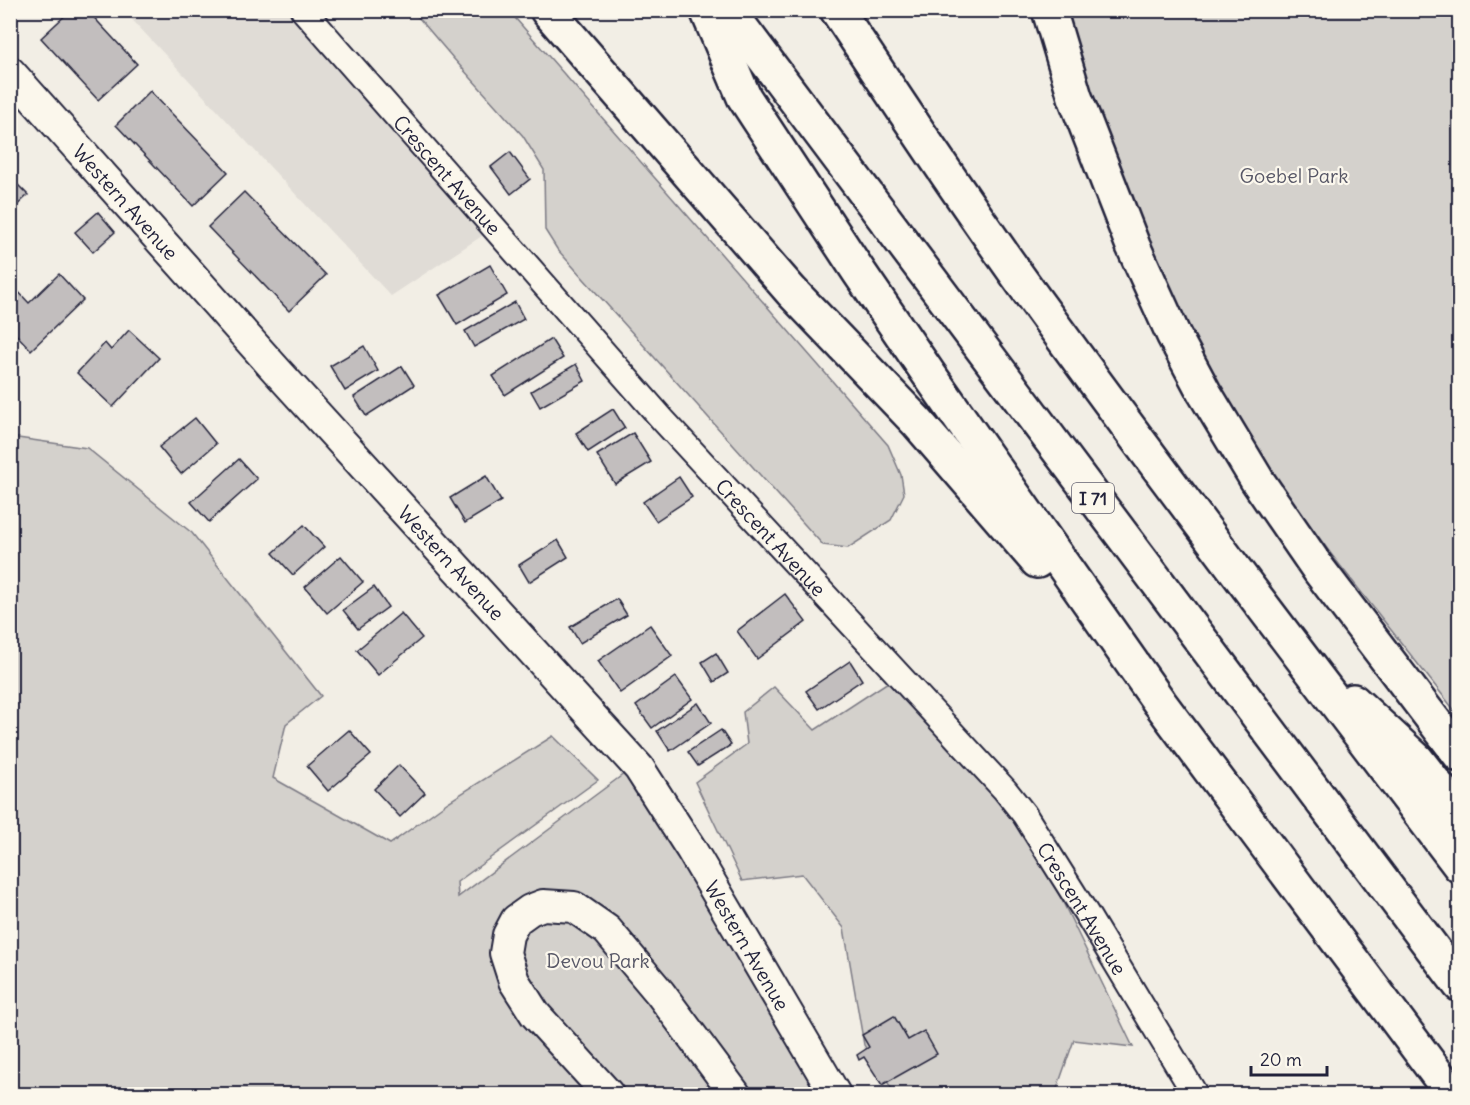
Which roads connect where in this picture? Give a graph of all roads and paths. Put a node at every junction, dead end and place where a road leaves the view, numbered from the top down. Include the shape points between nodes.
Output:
1 (303, 10) edge
2 (547, 10) edge
3 (707, 10) edge
4 (728, 10) edge
5 (837, 10) edge
6 (1049, 10) edge
7 (10, 72) edge
8 (1286, 638) junction
9 (1160, 703) junction
10 (1460, 755) edge
11 (1460, 815) edge
12 (1460, 866) edge
13 (1460, 985) edge
14 (608, 1095) edge
15 (735, 1095) edge
16 (835, 1095) edge
17 (1195, 1095) edge
18 (1452, 1095) edge

1 - 17 street, Crescent Avenue via 663,420 1005,790 1086,913
2 - 9 highway via 791,291 916,422
3 - 9 highway via 744,97 928,373
4 - 13 highway, I 71
5 - 8 highway via 1034,298
6 - 10 highway via 1075,97 1133,246 1204,392 1257,480 1319,570
7 - 16 street, Western Avenue via 639,768
8 - 11 highway via 1417,760
8 - 12 highway
9 - 18 highway
14 - 15 street via 535,1014 514,981 505,953 508,935 516,920 543,905 574,907 607,930 660,993

